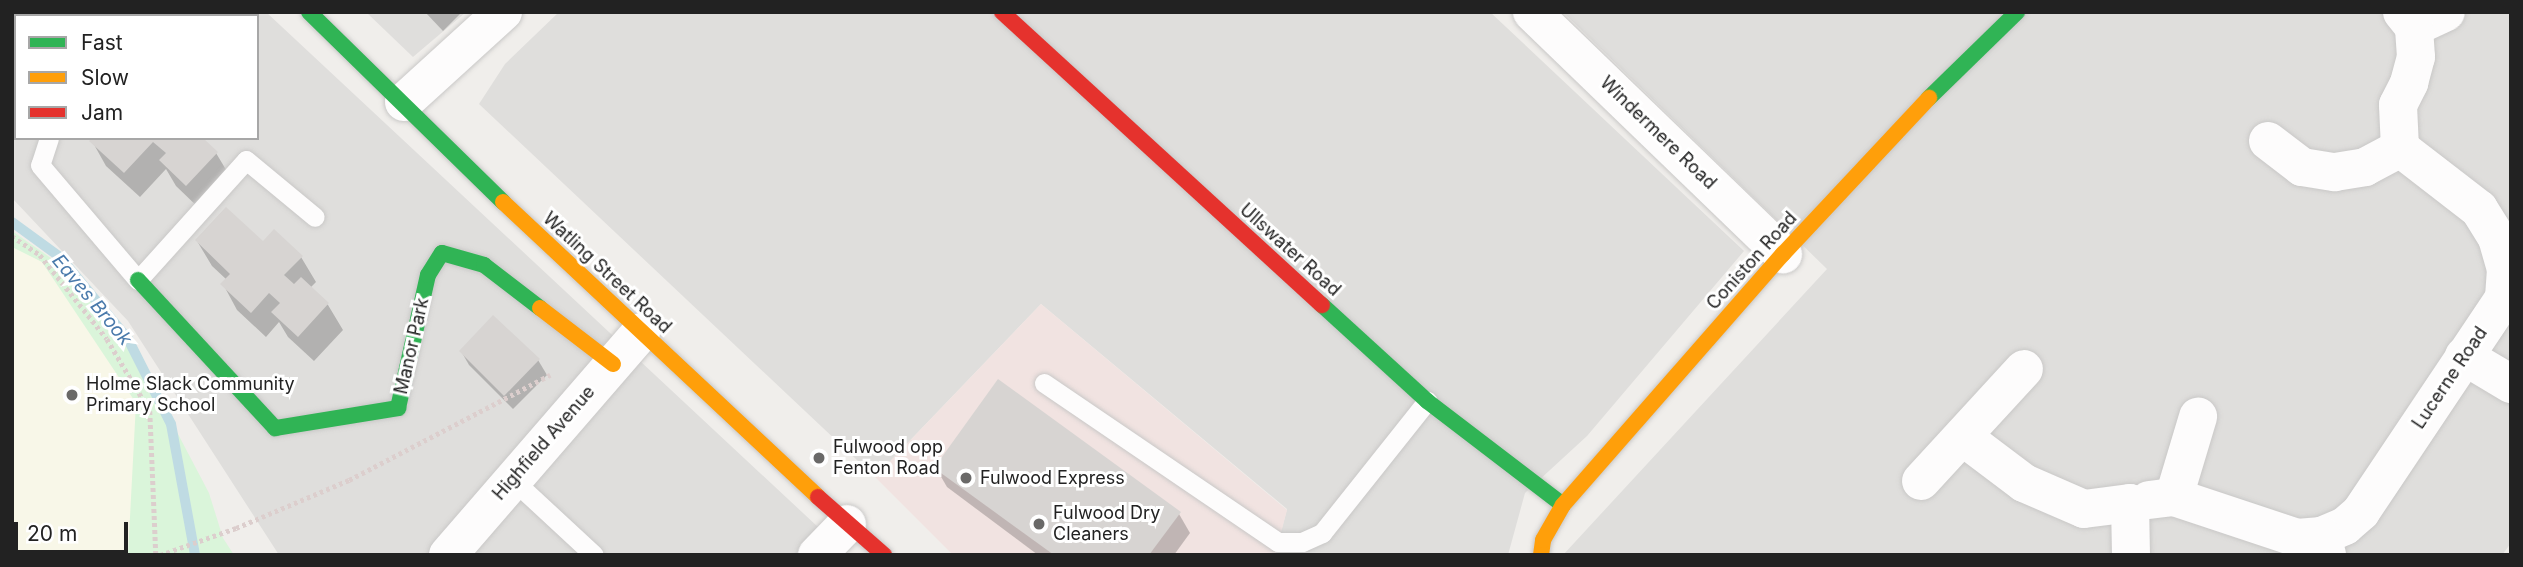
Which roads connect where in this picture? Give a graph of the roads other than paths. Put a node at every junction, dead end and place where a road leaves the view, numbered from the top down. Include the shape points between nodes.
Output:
1 (309, 12) edge
2 (503, 12) edge
3 (1002, 12) edge
4 (1532, 12) edge
5 (2017, 12) edge
6 (2420, 17) edge
7 (404, 102) junction
8 (48, 140) edge
9 (2268, 141) dead end
10 (2400, 148) junction
11 (315, 217) dead end
12 (1783, 254) junction
13 (138, 280) junction
14 (642, 332) junction
15 (2464, 356) junction
16 (613, 364) junction
17 (2024, 369) dead end
18 (1044, 383) dead end
19 (2511, 384) edge
20 (1427, 401) junction
21 (2198, 417) dead end
22 (1963, 437) junction
23 (513, 480) junction
24 (1921, 481) dead end
25 (2174, 497) junction
26 (2130, 503) junction
27 (1563, 505) junction
28 (847, 524) junction
29 (2325, 545) edge
30 (448, 555) edge
31 (593, 555) edge
32 (817, 555) edge
33 (884, 555) edge
34 (1541, 555) edge
35 (2131, 555) edge

1 - 7 street, Watling Street Road
2 - 7 street
3 - 20 street, Ullswater Road
4 - 12 street, Windermere Road
5 - 12 street, Coniston Road via 1926,101
6 - 10 street via 2416,57 2398,104
7 - 14 street, Watling Street Road
8 - 13 lane, Manor Park via 40,165
9 - 10 street via 2302,167 2335,173 2365,167
10 - 15 street, Lucerne Road via 2479,209 2497,238 2506,269 2504,298
11 - 13 lane via 246,160
12 - 27 street, Coniston Road
13 - 16 street, Manor Park via 275,428 398,408 428,275 442,253 484,265
14 - 16 street, Highfield Avenue
14 - 28 street, Watling Street Road
15 - 19 street
15 - 29 street, Lucerne Road via 2361,512
16 - 23 street, Highfield Avenue
17 - 22 street
18 - 20 lane via 1278,542 1302,542 1322,533
20 - 27 street, Ullswater Road
21 - 25 street
22 - 24 street
22 - 26 street, Lucerne Road via 2024,483 2084,509
23 - 30 street, Highfield Avenue
23 - 31 lane
25 - 26 street, Lucerne Road
25 - 29 street, Lucerne Road
26 - 35 street
27 - 34 street, Coniston Road via 1543,540
28 - 32 street
28 - 33 street, Watling Street Road

